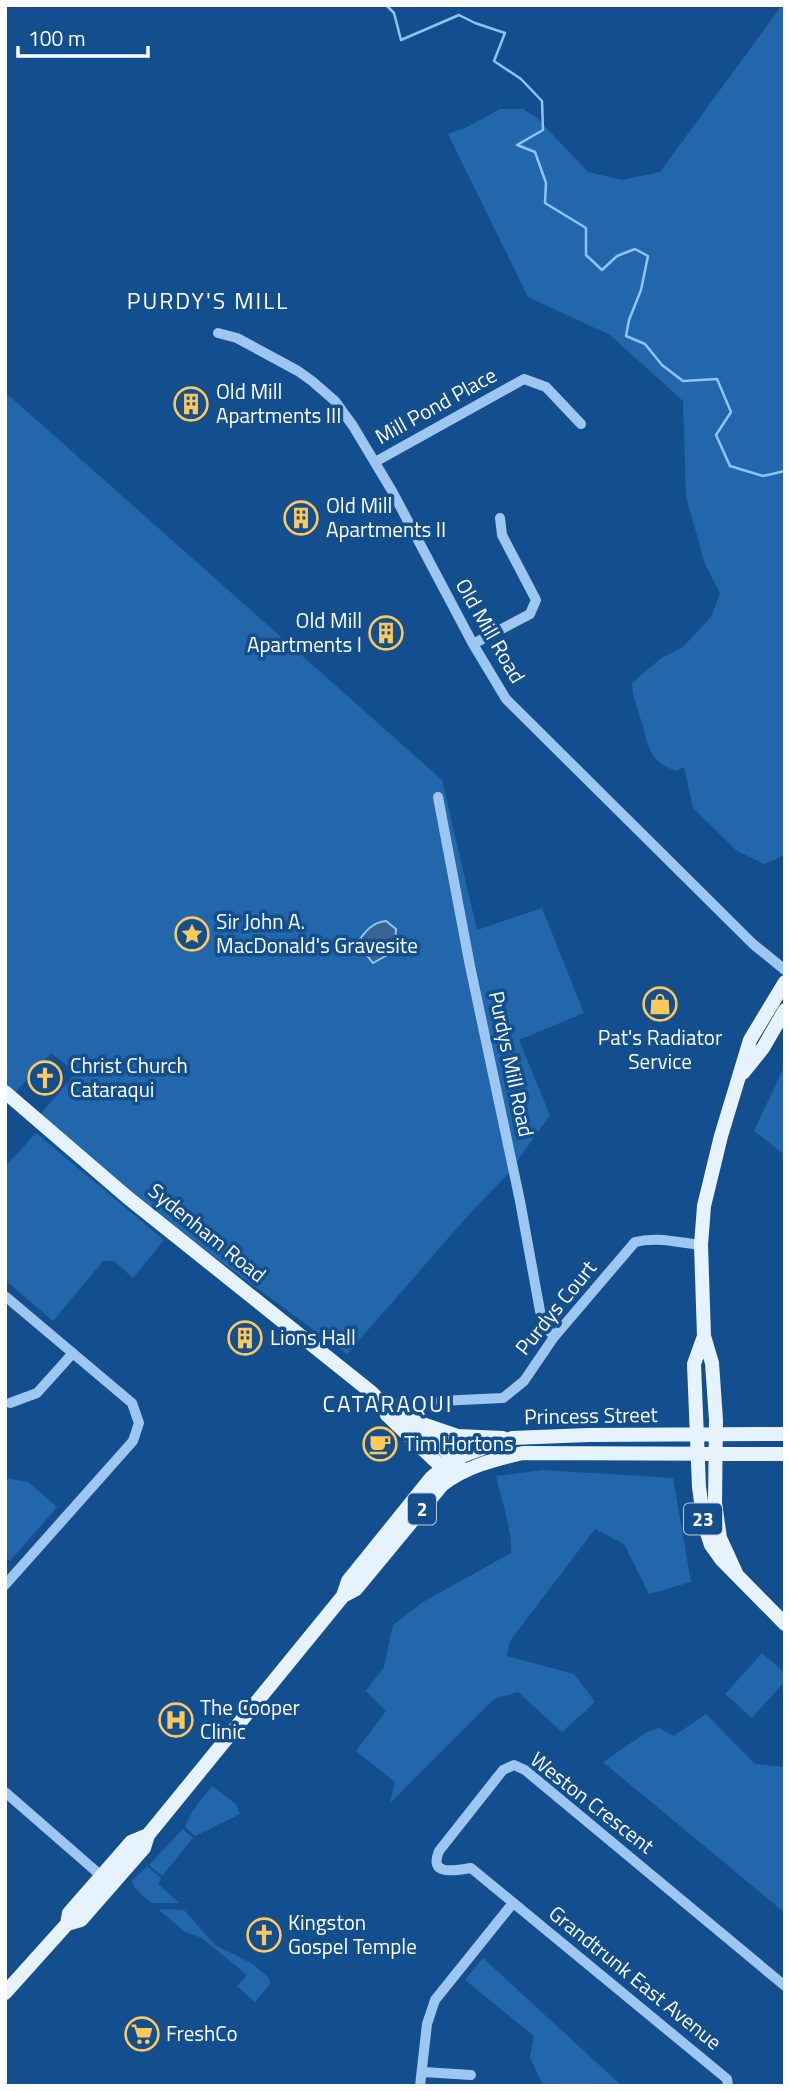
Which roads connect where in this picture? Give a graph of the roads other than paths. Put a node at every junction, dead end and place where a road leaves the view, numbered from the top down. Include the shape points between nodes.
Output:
1 (218, 333) dead end
2 (581, 424) dead end
3 (374, 461) junction
4 (500, 518) dead end
5 (473, 644) junction
6 (438, 796) dead end
7 (785, 970) edge
8 (785, 982) edge
9 (785, 1010) edge
10 (740, 1077) junction
11 (5, 1092) edge
12 (701, 1245) junction
13 (5, 1296) edge
14 (704, 1336) junction
15 (554, 1337) junction
16 (73, 1353) junction
17 (440, 1401) dead end
18 (10, 1403) dead end
19 (384, 1405) junction
20 (412, 1420) junction
21 (785, 1434) edge
22 (716, 1435) junction
23 (697, 1436) junction
24 (512, 1438) junction
25 (785, 1454) edge
26 (698, 1455) junction
27 (716, 1455) junction
28 (453, 1469) junction
29 (736, 1573) junction
30 (5, 1585) edge
31 (785, 1624) edge
32 (5, 1792) edge
33 (107, 1881) junction
34 (513, 1903) junction
35 (785, 1986) edge
36 (5, 1993) edge
37 (423, 2072) junction
38 (471, 2075) dead end
39 (420, 2086) edge
40 (728, 2086) edge

1 - 3 street, Old Mill Road via 261,350 312,381 342,411
2 - 3 street, Mill Pond Place via 546,387 524,379
3 - 5 street, Old Mill Road
4 - 5 street via 502,535 536,600 530,614
5 - 7 street, Old Mill Road via 511,706
6 - 15 street, Purdys Mill Road via 540,1311
8 - 10 main road via 750,1040
9 - 10 main road
10 - 12 main road via 710,1175
11 - 19 main road, Sydenham Road
12 - 14 main road
12 - 15 street, Purdys Court via 659,1239 635,1242
13 - 16 street
14 - 22 main road via 712,1363
14 - 23 main road via 694,1364
15 - 17 street, Purdys Court via 524,1381 503,1398
16 - 18 street via 37,1393
16 - 30 street via 132,1403 138,1418 137,1435
19 - 20 main road, Sydenham Road via 395,1406
19 - 28 main road, Sydenham Road via 387,1415
20 - 24 main road via 458,1436
20 - 28 main road, Sydenham Road
21 - 22 main road, Princess Street / 2
22 - 23 main road, Princess Street / 2
22 - 27 main road
23 - 24 main road, Princess Street / 2
23 - 26 main road, 23
24 - 28 main road, Princess Street / 2
25 - 27 main road, Princess Street / 2
26 - 27 main road, Princess Street / 2
26 - 28 main road, Princess Street / 2 via 523,1453
26 - 29 main road, 23 via 707,1534 715,1552
27 - 29 main road, 23 via 716,1520
28 - 33 main road, Princess Street / 2 via 411,1502 348,1581 343,1596 148,1835 131,1842
29 - 31 main road, 23
32 - 33 street
33 - 36 main road, Princess Street / 2 via 69,1913 66,1924
34 - 35 street, Weston Crescent via 471,1868 445,1871 436,1859 503,1770 514,1765
34 - 37 street via 435,2000 427,2024
34 - 40 street, Grandtrunk East Avenue via 727,2079
37 - 38 street
37 - 39 street

